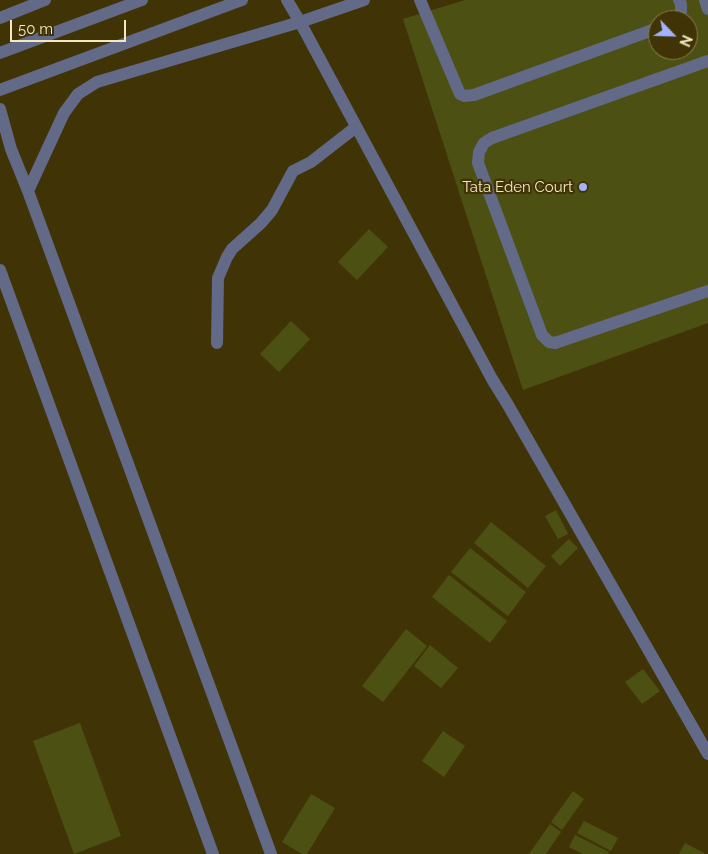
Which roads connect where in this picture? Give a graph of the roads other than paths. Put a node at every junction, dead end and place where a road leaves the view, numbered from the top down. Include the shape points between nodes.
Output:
1 (45, 0) edge
2 (142, 0) edge
3 (242, 0) edge
4 (287, 0) edge
5 (364, 0) edge
6 (420, 0) edge
7 (705, 0) edge
8 (708, 9) edge
9 (0, 18) edge
10 (300, 22) junction
11 (648, 32) edge
12 (0, 53) edge
13 (708, 61) edge
14 (0, 90) edge
15 (0, 108) edge
16 (356, 127) junction
17 (28, 191) junction
18 (0, 270) edge
19 (708, 291) edge
20 (217, 343) dead end
21 (708, 754) edge
22 (213, 854) edge
23 (271, 854) edge

1 - 9 street
2 - 12 street
3 - 14 street
4 - 10 street
5 - 10 street
6 - 11 street via 460,94 464,96
7 - 8 street
10 - 16 street
10 - 17 street via 97,82 78,94 64,113
13 - 19 street via 492,138 484,143 478,163 542,335 550,342
15 - 17 street
16 - 20 street via 311,162 293,171 272,210 232,249 218,278
16 - 21 street via 492,378
17 - 23 street
18 - 22 street

